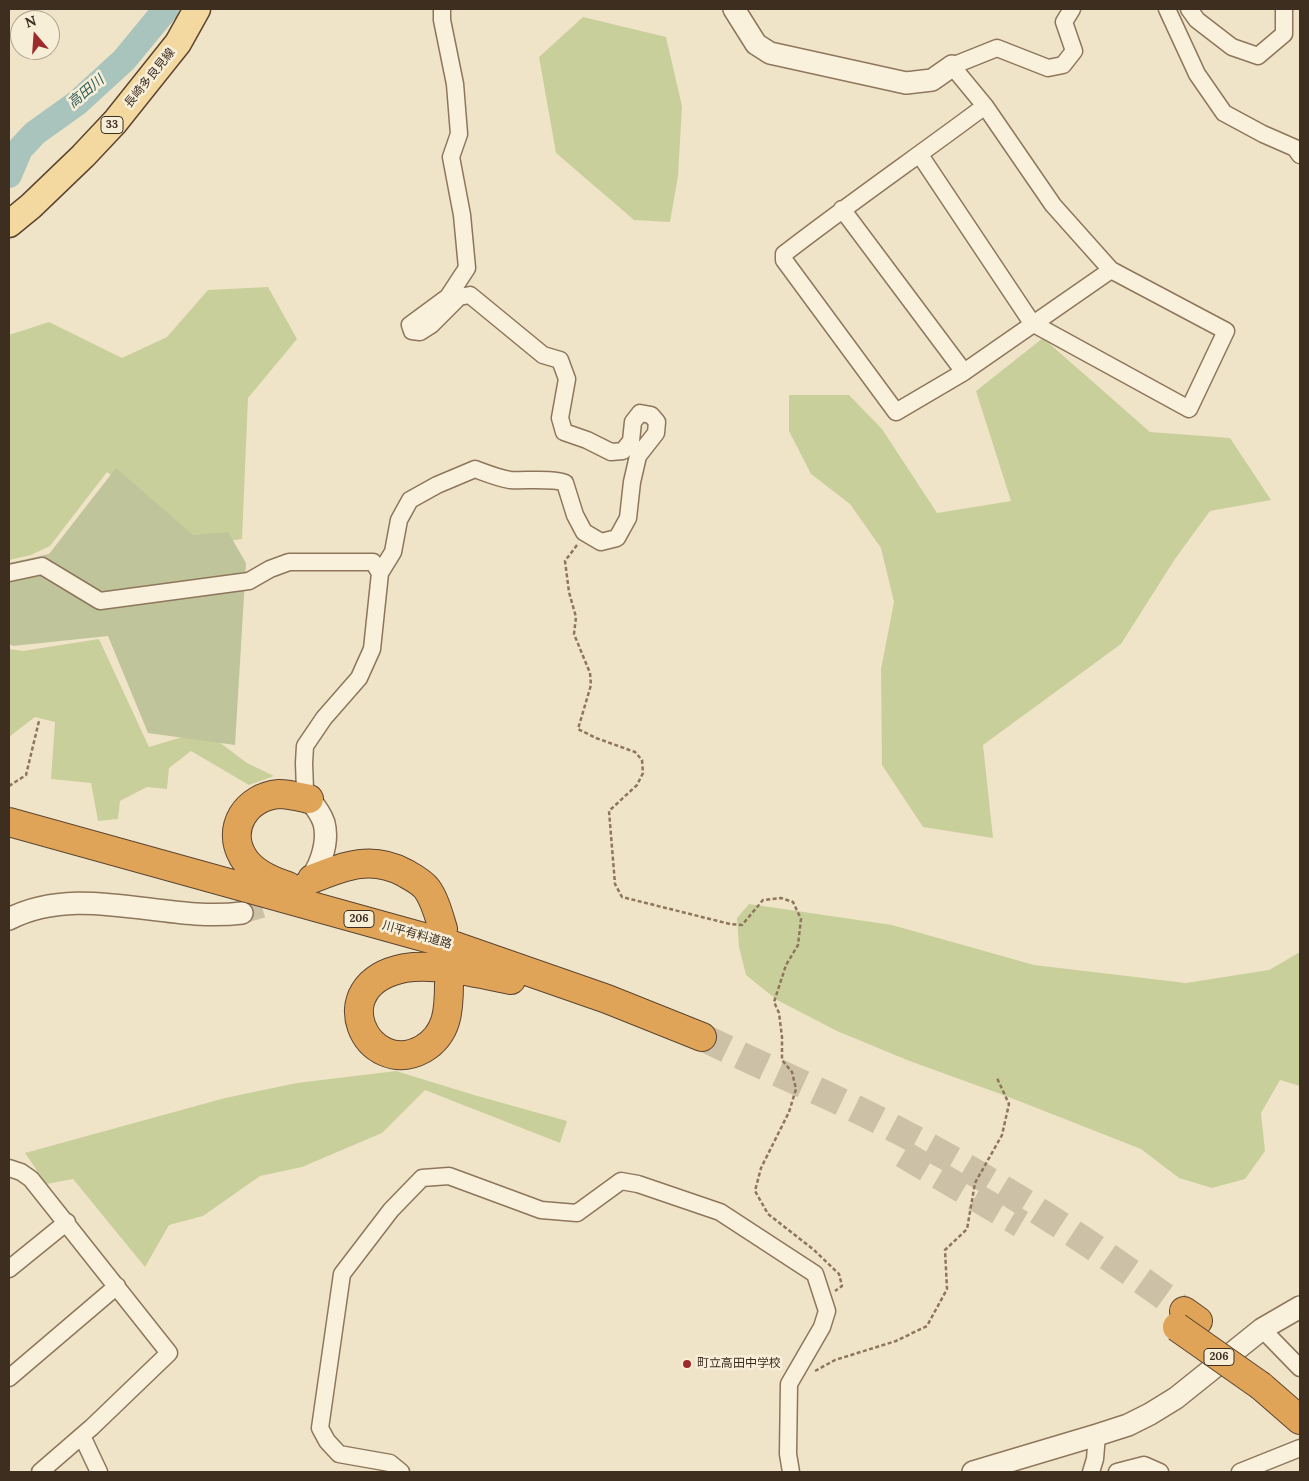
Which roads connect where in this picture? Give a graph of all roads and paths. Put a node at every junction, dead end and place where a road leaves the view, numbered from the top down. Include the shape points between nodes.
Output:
1 (197, 9) edge
2 (442, 9) edge
3 (734, 9) edge
4 (1072, 9) edge
5 (1167, 9) edge
6 (1189, 9) edge
7 (1284, 9) edge
8 (952, 66) junction
9 (985, 106) junction
10 (920, 155) junction
11 (1300, 155) edge
12 (842, 209) junction
13 (9, 224) edge
14 (1111, 270) junction
15 (1032, 323) junction
16 (964, 372) junction
17 (586, 533) junction
18 (9, 572) edge
19 (380, 573) junction
20 (39, 721) dead end
21 (9, 786) edge
22 (310, 799) junction
23 (9, 822) edge
24 (9, 831) edge
25 (308, 882) joint
26 (242, 913) tunnel mouth
27 (9, 919) edge
28 (448, 937) junction
29 (449, 983) dead end
30 (532, 984) junction
31 (997, 1078) dead end
32 (9, 1168) edge
33 (66, 1222) junction
34 (9, 1269) edge
35 (117, 1286) junction
36 (823, 1298) junction
37 (1300, 1306) edge
38 (1186, 1320) tunnel mouth
39 (1262, 1329) junction
40 (1300, 1368) edge
41 (9, 1378) edge
42 (789, 1384) junction
43 (1265, 1384) junction
44 (1300, 1409) edge
45 (1300, 1420) edge
46 (1097, 1435) junction
47 (82, 1436) junction
48 (1300, 1448) edge
49 (40, 1472) edge
50 (99, 1472) edge
51 (401, 1472) edge
52 (791, 1472) edge
53 (973, 1472) edge
54 (1091, 1472) edge
55 (1117, 1472) edge
56 (1160, 1472) edge
57 (1240, 1472) edge

1 - 13 main road, 長崎多良見線 / 33 via 178,43 115,122
2 - 17 street via 455,84 459,134 451,157 462,214 467,268 448,297 410,325 412,331 420,332 459,297 470,295 543,354 560,360 566,379 560,418 564,432 611,452 622,451 631,441 633,422 640,413 651,415 657,422 656,434 638,456 628,518 617,538 600,542
3 - 8 street via 756,44 770,53 906,83 932,80
4 - 8 street via 1064,22 1074,51 1063,65 1048,68 997,48
5 - 11 street via 1197,74 1224,113 1296,148
6 - 7 street via 1197,20 1232,46 1258,56 1284,34
8 - 9 street
9 - 10 street
9 - 14 street via 1052,204
10 - 12 street
10 - 15 street
12 - 16 street
12 - 16 street via 784,254 784,260 890,404 896,412
14 - 15 street
14 - 15 street via 1226,331 1189,409
15 - 16 street
17 - 19 street via 575,515 565,483 558,480 507,480 475,469 410,500 399,520 393,552
17 - 36 path via 565,561 576,617 574,634 590,673 591,685 578,729 635,752 642,760 643,773 637,785 609,811 615,884 622,897 742,925 763,900 781,898 793,902 801,919 798,945 786,965 774,1002 779,1014 782,1060 792,1072 796,1089 789,1112 761,1168 755,1191 768,1214 839,1274 842,1286
18 - 19 street via 42,566 100,601 249,581 289,562 373,562
19 - 22 street via 369,656 359,678 324,718 305,746 305,790
20 - 21 path via 26,775
22 - 25 street via 324,824 325,837 323,852
22 - 28 highway via 279,794 251,804 237,830 244,859 257,872 279,883
23 - 28 highway, 川平有料道路 / 206
24 - 30 highway, 川平有料道路 / 206 via 385,935
25 - 28 highway via 342,867 364,863 395,868 427,888
26 - 27 street via 220,916 78,904 27,910
28 - 30 highway, 川平有料道路 / 206 via 607,999 699,1044
29 - 30 highway via 446,1023 439,1036 414,1054 386,1053 362,1030 358,1014 360,998 370,985 387,973 426,968 455,970
31 - 42 path via 1009,1104 1002,1135 975,1183 966,1229 945,1250 947,1289 927,1326 896,1341 835,1360
32 - 33 street via 31,1179
33 - 34 street
33 - 35 street
35 - 41 street
35 - 47 street via 169,1353
36 - 42 street via 827,1311 822,1328
36 - 51 street via 815,1274 720,1212 638,1184 621,1181 577,1213 541,1210 449,1176 422,1178 392,1210 342,1274 320,1428 339,1454 390,1463
37 - 39 street
38 - 43 highway, 206
39 - 40 street
39 - 46 street via 1176,1398 1128,1425
42 - 52 street via 788,1454
43 - 44 highway, 206
43 - 45 highway, 206
46 - 53 street
46 - 54 street
47 - 49 street
47 - 50 street
48 - 57 street
55 - 56 street via 1144,1465

